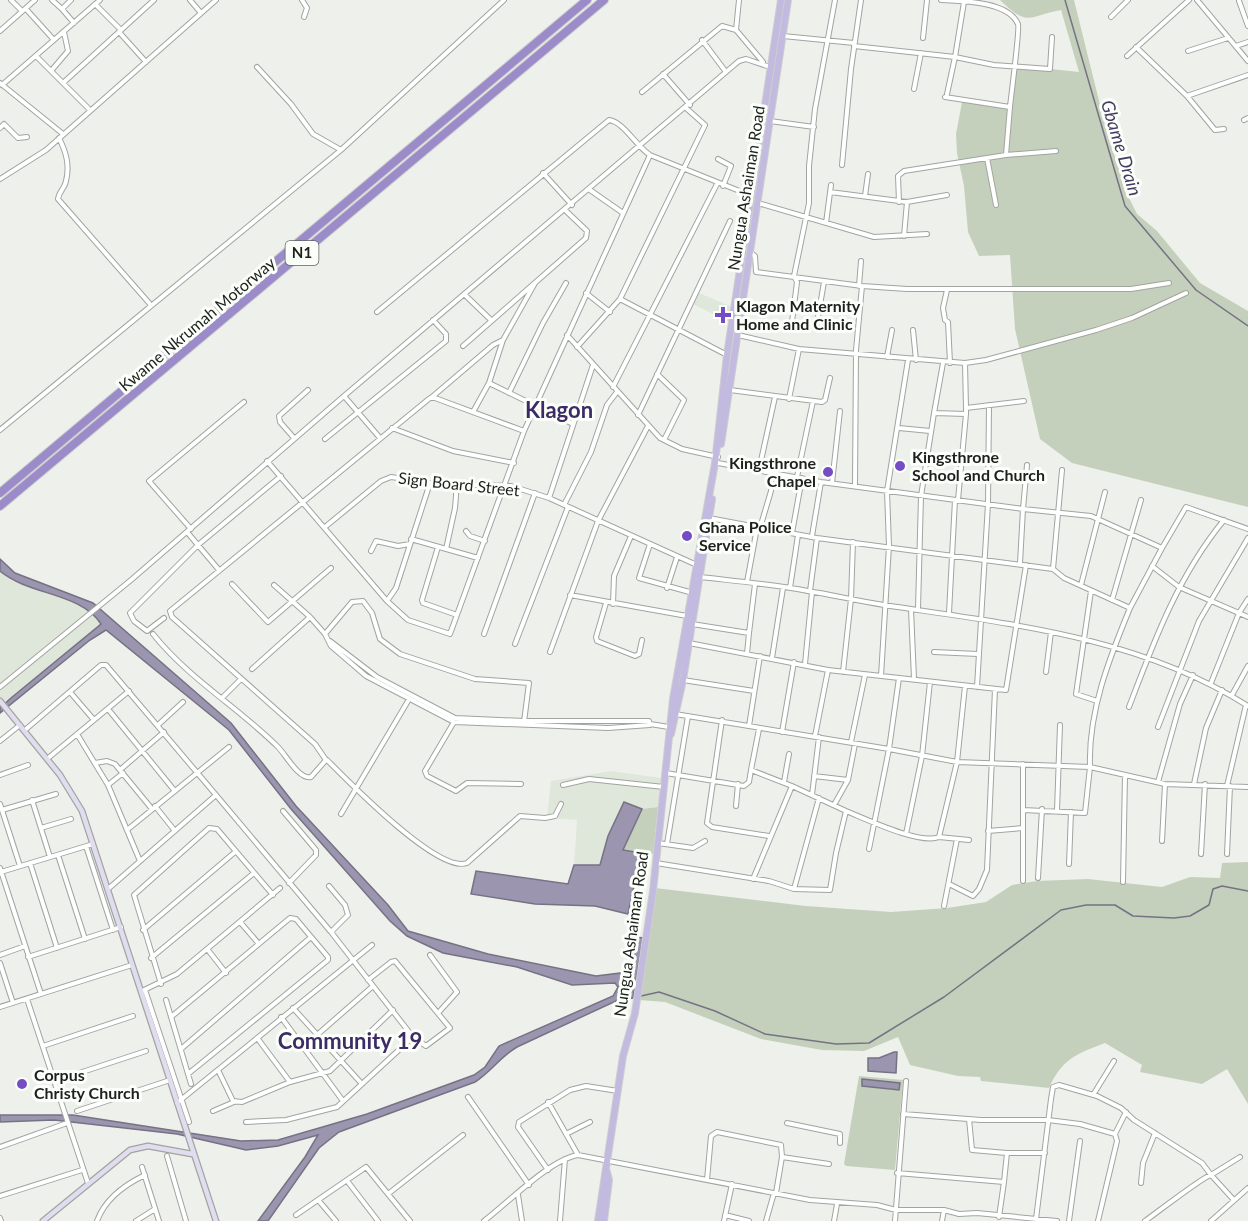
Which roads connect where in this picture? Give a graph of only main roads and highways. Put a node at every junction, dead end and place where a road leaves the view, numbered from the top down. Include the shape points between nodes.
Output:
1 (587, 0) edge
2 (604, 0) edge
3 (781, 0) edge
4 (788, 0) edge
5 (775, 68) junction
6 (756, 198) junction
7 (717, 459) junction
8 (0, 493) edge
9 (0, 506) edge
10 (700, 566) junction
11 (698, 577) junction
12 (674, 714) junction
13 (606, 1180) junction
14 (598, 1221) edge
15 (604, 1221) edge

1 - 8 highway, Kwame Nkrumah Motorway / N1
2 - 9 highway, Kwame Nkrumah Motorway / N1
3 - 5 main road, Nungua Ashaiman Road
4 - 5 main road, Nungua Ashaiman Road
5 - 6 main road, Nungua Ashaiman Road
5 - 6 main road, Nungua Ashaiman Road
6 - 7 main road, Nungua Ashaiman Road
6 - 7 main road, Nungua Ashaiman Road via 728,355
7 - 10 main road, Nungua Ashaiman Road
7 - 10 main road, Nungua Ashaiman Road
10 - 11 main road, Nungua Ashaiman Road
11 - 12 main road, Nungua Ashaiman Road
11 - 12 main road, Nungua Ashaiman Road
12 - 13 main road, Nungua Ashaiman Road via 636,1013 624,1056
13 - 14 main road, Nungua Ashaiman Road
13 - 15 main road, Nungua Ashaiman Road

